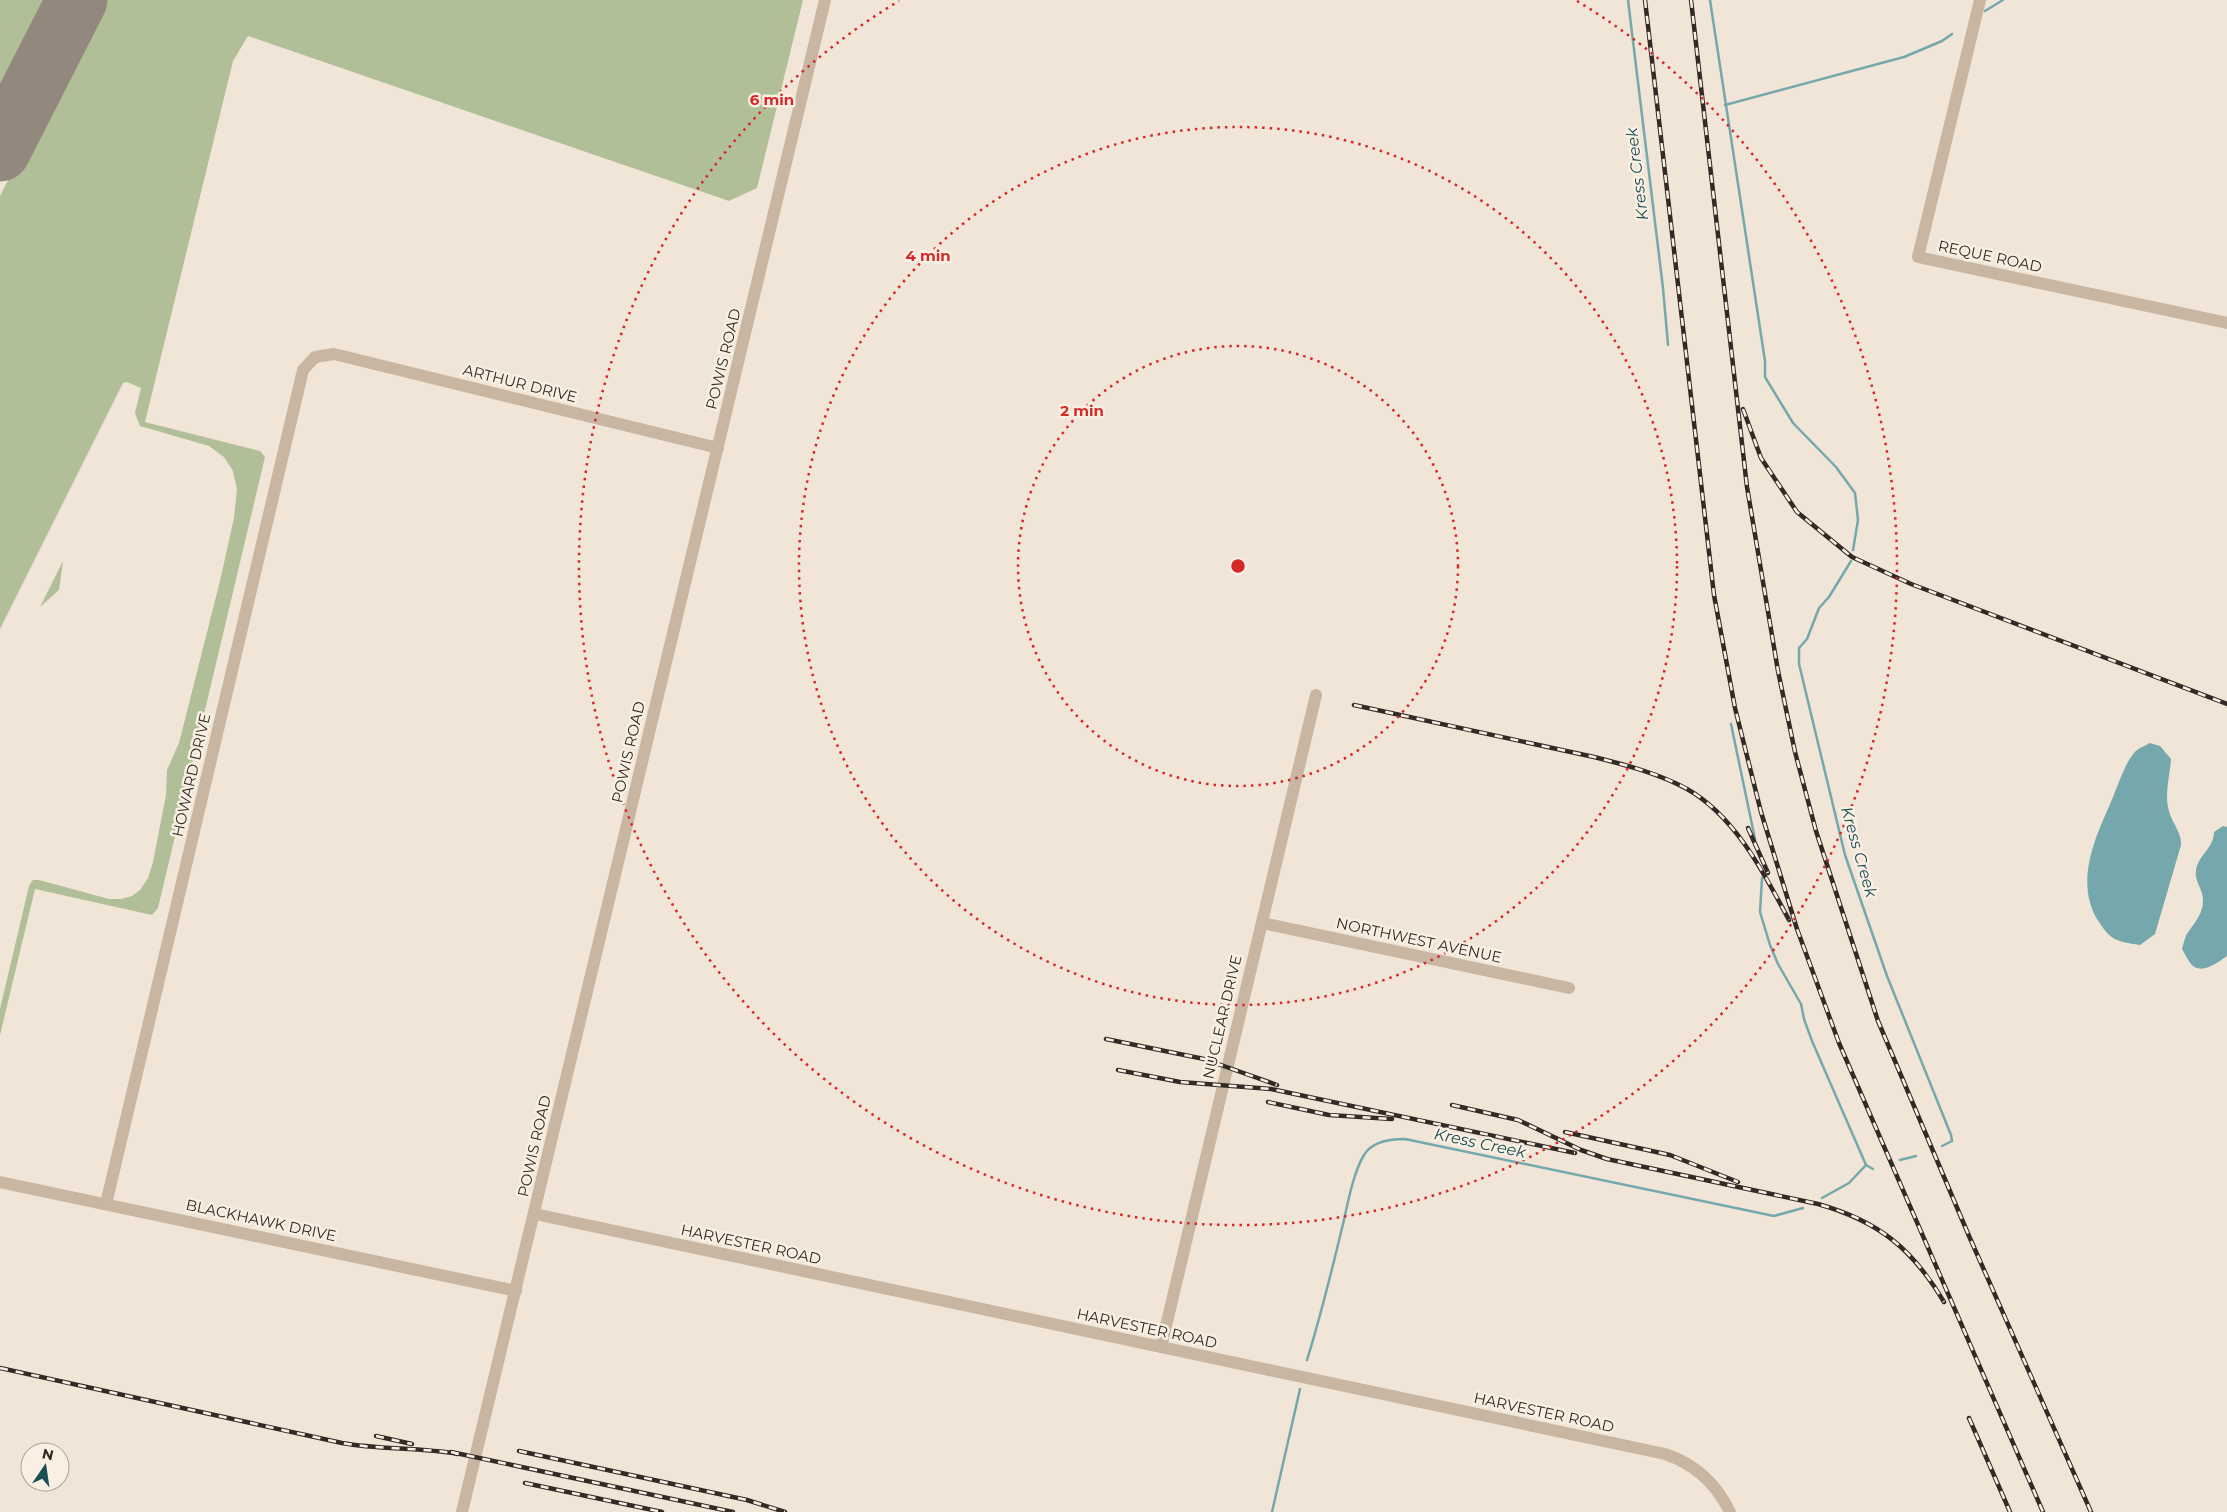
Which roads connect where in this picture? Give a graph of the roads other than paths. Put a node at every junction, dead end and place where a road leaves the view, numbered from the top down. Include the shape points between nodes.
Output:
1 (826, 0) edge
2 (1980, 0) edge
3 (2227, 323) edge
4 (315, 357) joint
5 (718, 448) junction
6 (1316, 695) dead end
7 (1262, 923) junction
8 (1569, 988) dead end
9 (0, 1182) edge
10 (106, 1204) junction
11 (535, 1214) junction
12 (516, 1291) junction
13 (1160, 1347) junction
14 (462, 1512) edge
15 (1730, 1512) edge

1 - 5 street, POWIS ROAD
2 - 3 street, REQUE ROAD via 1918,258
4 - 5 street, ARTHUR DRIVE via 334,354
4 - 10 street, HOWARD DRIVE via 303,370
5 - 11 street, POWIS ROAD
6 - 7 street, NUCLEAR DRIVE
7 - 8 street, NORTHWEST AVENUE
7 - 13 street, NUCLEAR DRIVE
9 - 10 street, BLACKHAWK DRIVE
10 - 12 street, BLACKHAWK DRIVE
11 - 12 street, POWIS ROAD
11 - 13 street, HARVESTER ROAD
12 - 14 street, POWIS ROAD
13 - 15 street, HARVESTER ROAD via 1678,1458 1698,1470 1722,1495

